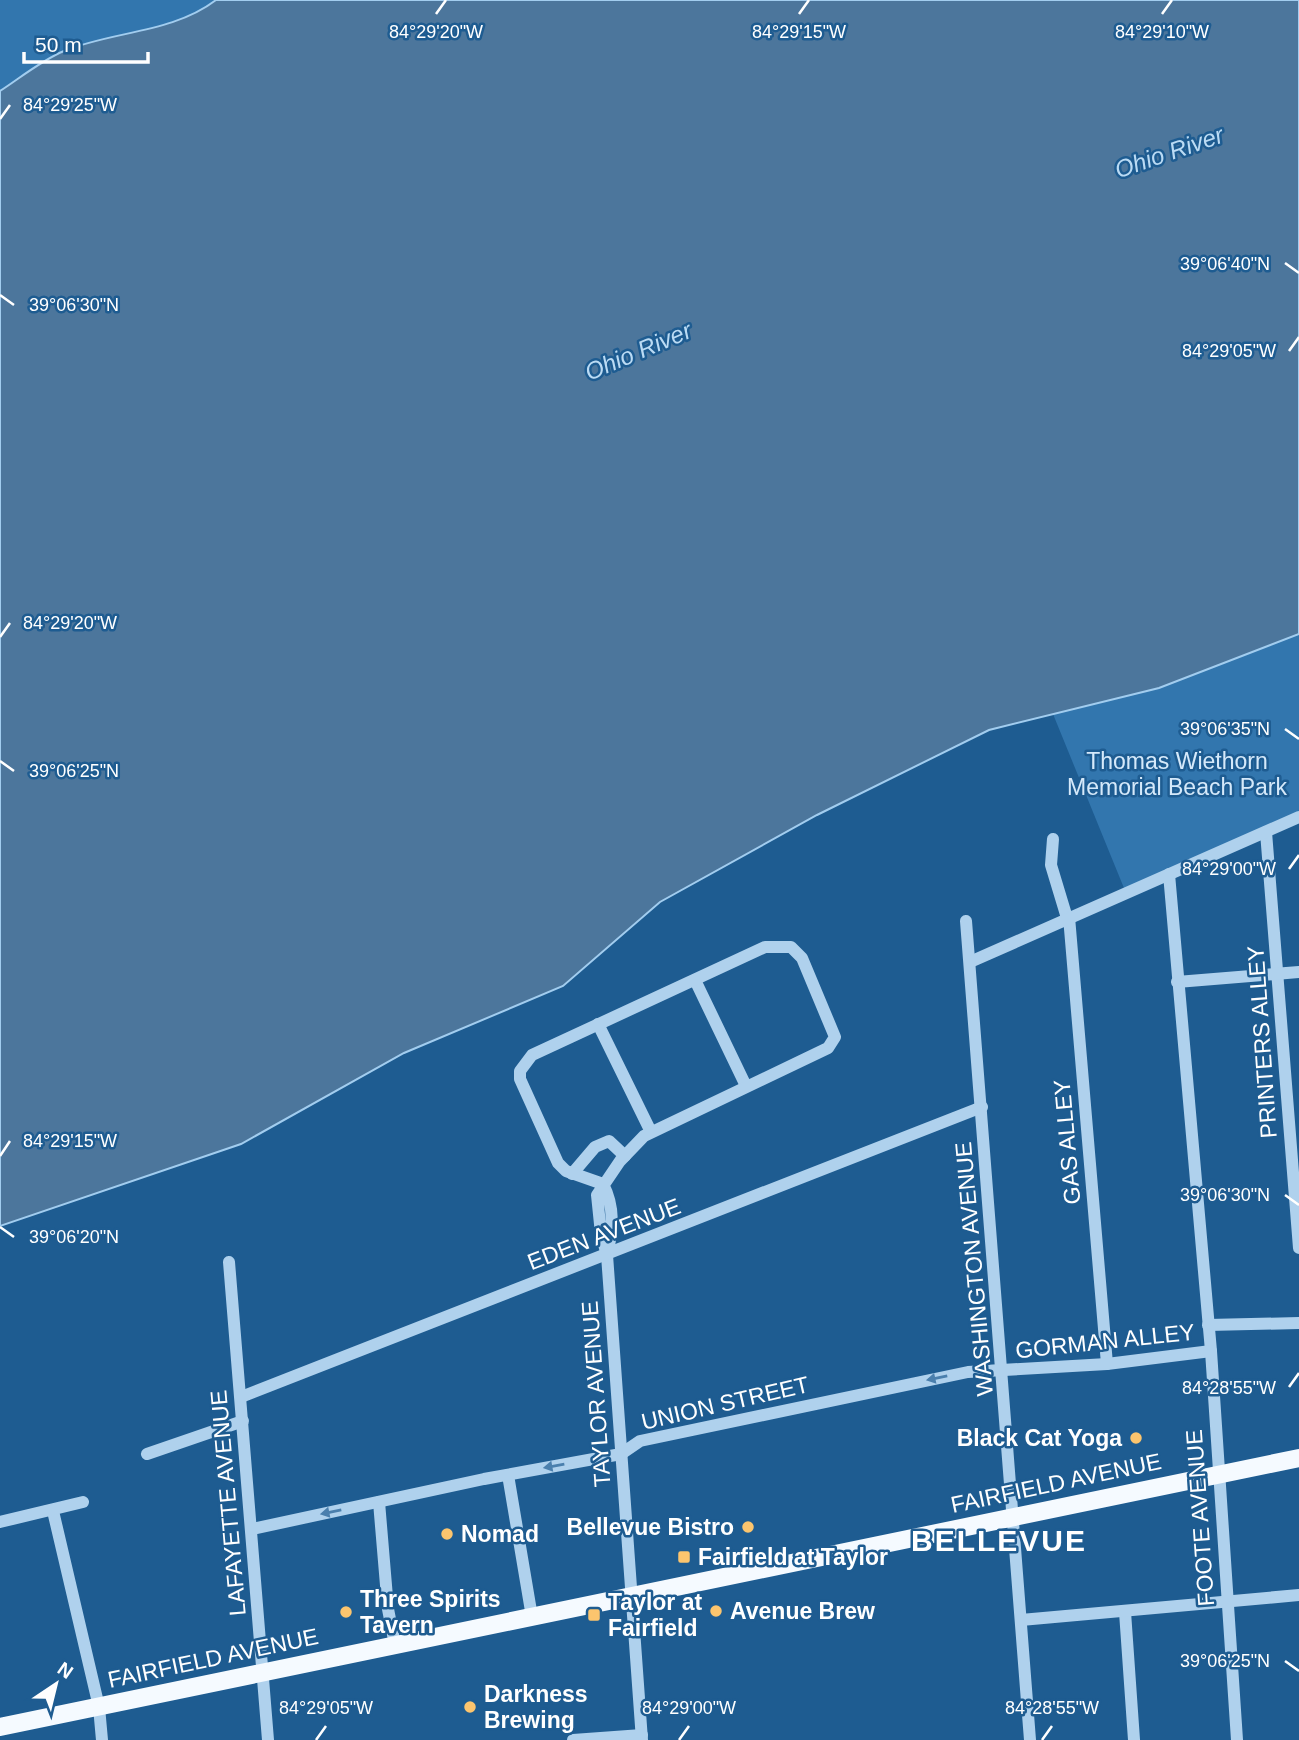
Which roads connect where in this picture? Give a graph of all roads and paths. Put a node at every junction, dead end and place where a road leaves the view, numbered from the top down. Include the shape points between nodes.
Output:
1 (1299, 817) edge
2 (1266, 832) junction
3 (1053, 839) dead end
4 (1169, 874) junction
5 (1068, 917) junction
6 (965, 921) dead end
7 (970, 962) junction
8 (1299, 972) edge
9 (1277, 974) junction
10 (695, 980) junction
11 (1177, 982) junction
12 (598, 1024) junction
13 (746, 1086) junction
14 (982, 1107) junction
15 (651, 1132) junction
16 (625, 1156) junction
17 (572, 1174) junction
18 (603, 1184) junction
19 (1299, 1248) edge
20 (607, 1255) junction
21 (229, 1262) dead end
22 (1299, 1323) edge
23 (1208, 1325) junction
24 (1211, 1351) junction
25 (1107, 1364) junction
26 (1004, 1372) junction
27 (241, 1397) junction
28 (243, 1421) junction
29 (147, 1454) dead end
30 (621, 1454) junction
31 (1299, 1458) edge
32 (508, 1475) junction
33 (1217, 1475) junction
34 (83, 1502) dead end
35 (379, 1502) junction
36 (53, 1511) junction
37 (1014, 1517) junction
38 (0, 1522) edge
39 (252, 1529) junction
40 (1299, 1595) edge
41 (631, 1596) junction
42 (1226, 1599) junction
43 (1125, 1612) junction
44 (531, 1617) junction
45 (1021, 1620) junction
46 (395, 1645) junction
47 (263, 1673) junction
48 (100, 1707) junction
49 (0, 1727) edge
50 (642, 1737) edge
51 (102, 1740) edge
52 (268, 1740) edge
53 (573, 1740) edge
54 (1030, 1740) edge
55 (1134, 1740) edge
56 (1237, 1740) edge

1 - 2 street
2 - 4 street
2 - 9 street, PRINTERS ALLEY
3 - 5 street, GAS ALLEY via 1051,865
4 - 5 street
4 - 11 street, FOOTE AVENUE
5 - 7 street
5 - 25 street, GAS ALLEY
6 - 7 street, WASHINGTON AVENUE
7 - 14 street, WASHINGTON AVENUE
8 - 9 street
9 - 11 street
9 - 19 street, PRINTERS ALLEY
10 - 12 street
10 - 13 street
10 - 13 street via 765,947 791,947 803,958 835,1037 828,1048
11 - 23 street, FOOTE AVENUE
12 - 15 street
12 - 17 street via 532,1055 520,1071 558,1163
13 - 15 street
14 - 20 street, EDEN AVENUE
14 - 26 street, WASHINGTON AVENUE
15 - 16 street
16 - 17 street via 610,1141 595,1147
16 - 18 street
17 - 18 street
18 - 20 street, TAYLOR AVENUE via 597,1195
20 - 27 street, EDEN AVENUE
20 - 30 street, TAYLOR AVENUE
21 - 27 street, LAFAYETTE AVENUE
22 - 23 street, GORMAN ALLEY
23 - 24 street, FOOTE AVENUE
24 - 25 street, GORMAN ALLEY
24 - 33 street, FOOTE AVENUE
25 - 26 street, GORMAN ALLEY
26 -> 30 street, UNION STREET via 990,1368 968,1372 654,1438
26 - 37 street, WASHINGTON AVENUE
27 - 28 street, LAFAYETTE AVENUE
28 - 29 street
28 - 39 street, LAFAYETTE AVENUE
30 -> 32 street, UNION STREET
30 - 41 street, TAYLOR AVENUE
31 - 33 main road, FAIRFIELD AVENUE
32 - 35 street, UNION STREET
32 - 44 street
33 - 37 main road, FAIRFIELD AVENUE
33 - 42 street, FOOTE AVENUE
34 - 36 street
35 -> 39 street, UNION STREET
35 - 46 street
36 - 38 street
36 - 48 street
37 - 41 main road, FAIRFIELD AVENUE
37 - 45 street, WASHINGTON AVENUE
39 - 47 street, LAFAYETTE AVENUE
40 - 42 street
41 - 44 main road, FAIRFIELD AVENUE
41 - 50 street, TAYLOR AVENUE
42 - 43 street
42 - 56 street, FOOTE AVENUE
43 - 45 street
43 - 55 street
44 - 46 main road, FAIRFIELD AVENUE
45 - 54 street, WASHINGTON AVENUE
46 - 47 main road, FAIRFIELD AVENUE
47 - 48 main road, FAIRFIELD AVENUE
47 - 52 street, LAFAYETTE AVENUE
48 - 49 main road, FAIRFIELD AVENUE
48 - 51 street
50 - 53 street

